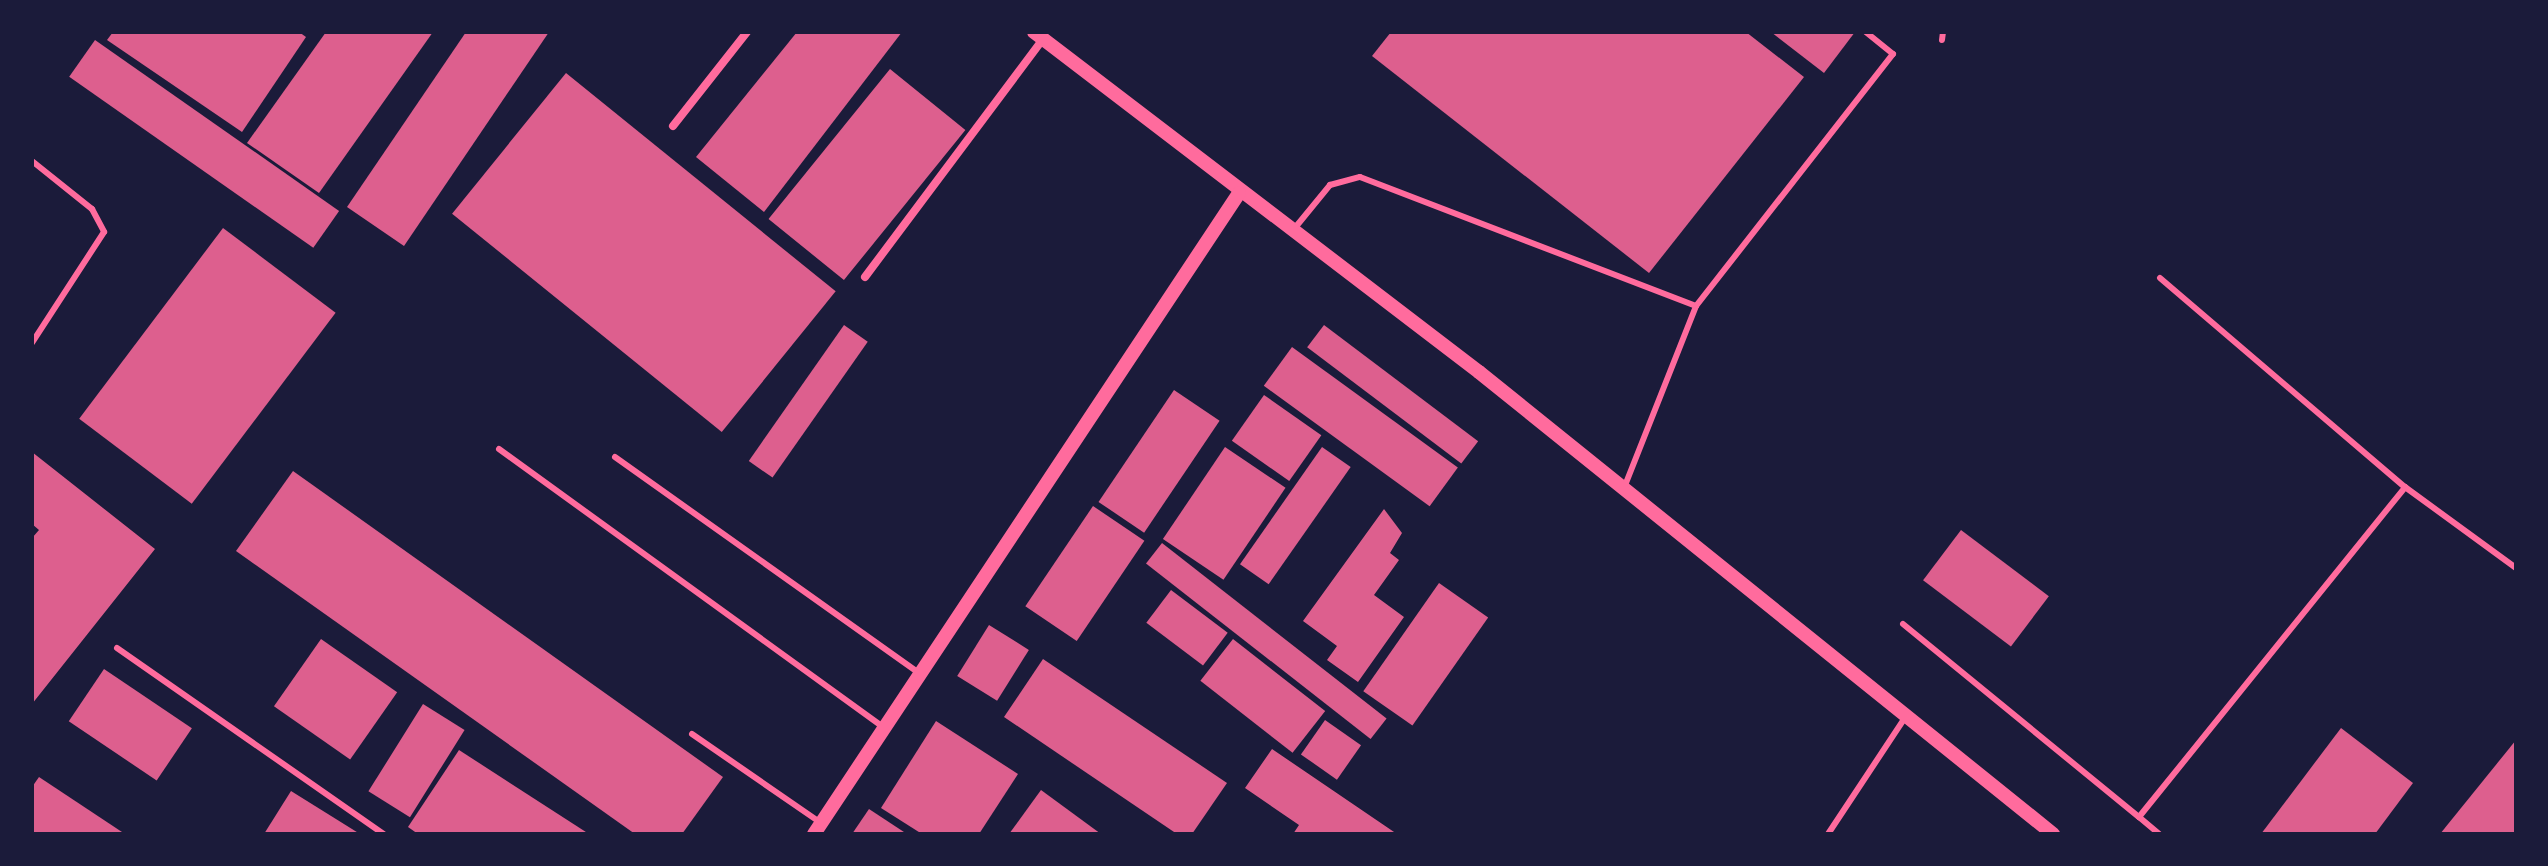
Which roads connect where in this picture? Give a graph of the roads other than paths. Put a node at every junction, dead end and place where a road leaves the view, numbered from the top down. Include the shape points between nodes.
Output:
1 (747, 32) edge
2 (1866, 32) edge
3 (1038, 35) edge
4 (673, 126) dead end
5 (32, 161) edge
6 (1239, 193) junction
7 (1292, 232) junction
8 (865, 277) dead end
9 (2160, 278) dead end
10 (1696, 306) junction
11 (32, 343) edge
12 (499, 449) dead end
13 (615, 457) dead end
14 (2405, 487) junction
15 (1624, 488) junction
16 (2516, 568) edge
17 (1903, 624) dead end
18 (117, 648) dead end
19 (918, 672) junction
20 (1906, 716) junction
21 (884, 728) junction
22 (692, 734) dead end
23 (2139, 817) junction
24 (817, 828) edge
25 (384, 834) edge
26 (1828, 834) edge
27 (2053, 834) edge
28 (2159, 834) edge

1 - 4 street
2 - 10 lane via 1893,54
3 - 6 street
3 - 8 street
5 - 11 lane via 92,209 104,232
6 - 7 street
6 - 19 street
7 - 10 lane via 1330,185 1360,177
7 - 15 street
9 - 14 lane
10 - 15 lane
12 - 21 lane
13 - 19 lane
14 - 16 lane
14 - 23 lane
15 - 20 street
17 - 23 lane
18 - 25 lane
19 - 21 street
20 - 26 lane
20 - 27 street
21 - 24 street
22 - 24 lane
23 - 28 lane

